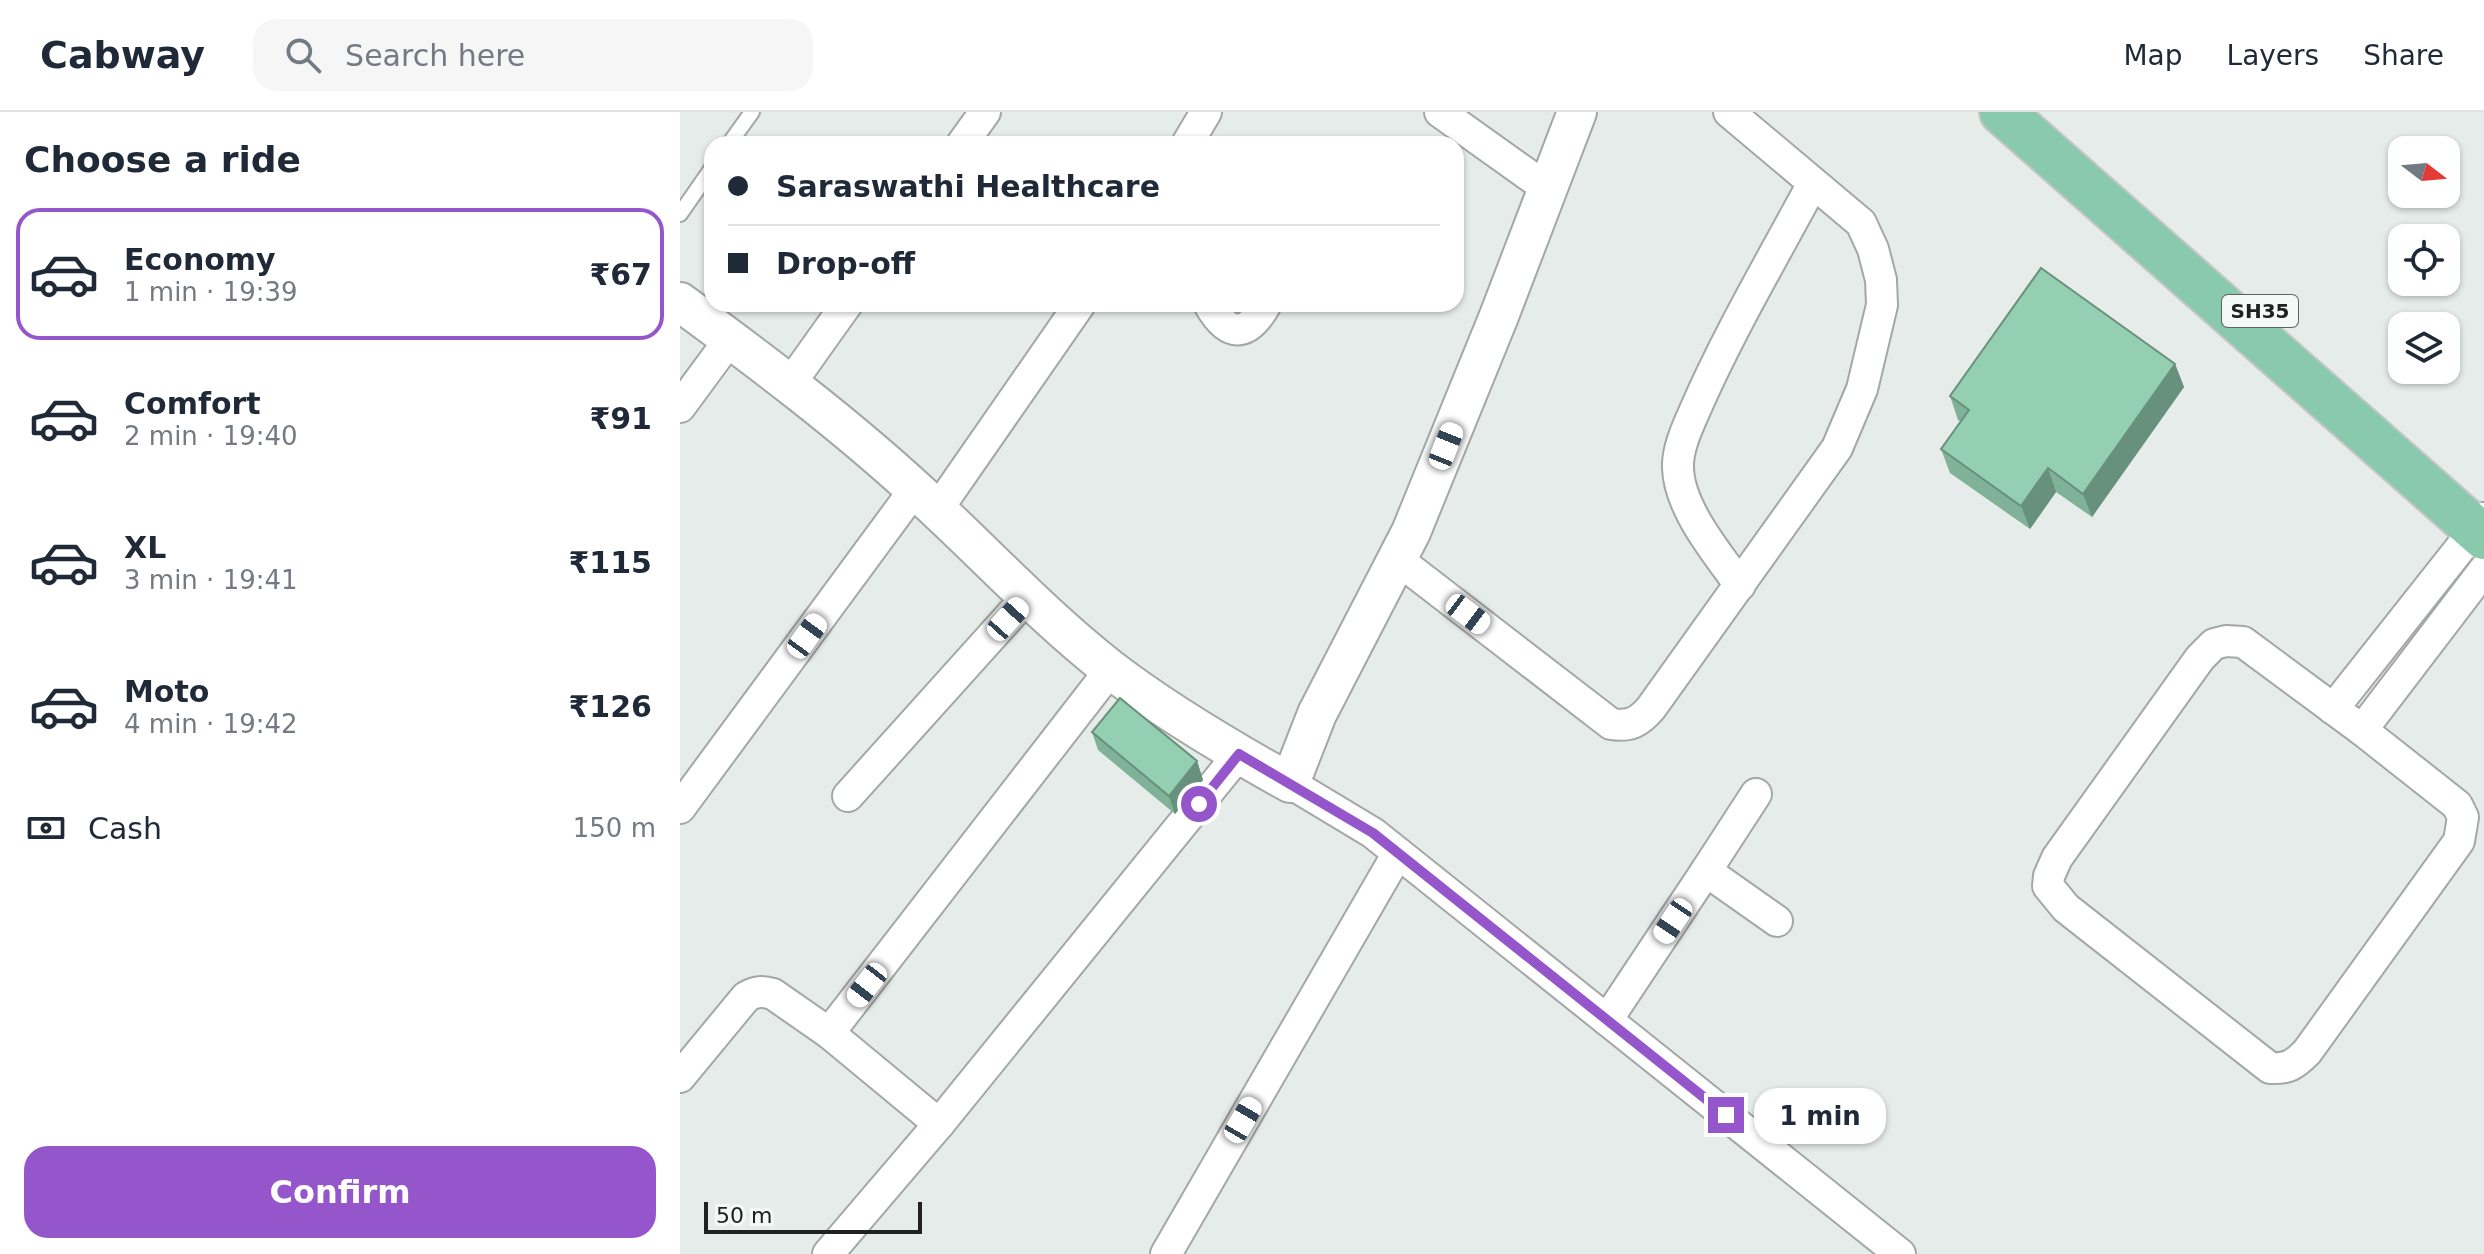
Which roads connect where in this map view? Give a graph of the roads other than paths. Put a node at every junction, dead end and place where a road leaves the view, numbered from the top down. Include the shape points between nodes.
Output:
1 (752, 112) edge
2 (985, 112) edge
3 (1206, 112) edge
4 (1440, 112) edge
5 (1577, 112) edge
6 (1729, 112) edge
7 (2002, 112) edge
8 (2037, 112) edge
9 (735, 136) edge
10 (968, 136) edge
11 (1192, 136) edge
12 (704, 180) edge
13 (1813, 183) junction
14 (1548, 189) junction
15 (680, 214) edge
16 (680, 302) edge
17 (841, 312) edge
18 (1074, 312) edge
19 (1214, 312) edge
20 (1262, 312) edge
21 (730, 339) junction
22 (790, 384) junction
23 (680, 407) edge
24 (926, 499) junction
25 (2482, 523) edge
26 (1397, 559) junction
27 (2484, 570) edge
28 (1740, 585) junction
29 (1027, 597) junction
30 (2399, 625) junction
31 (2427, 646) junction
32 (1111, 669) junction
33 (2333, 709) junction
34 (2362, 730) junction
35 (1239, 754) junction
36 (1290, 783) junction
37 (1756, 794) dead end
38 (848, 796) dead end
39 (680, 808) edge
40 (1398, 853) junction
41 (1706, 871) junction
42 (1777, 921) dead end
43 (1607, 1020) junction
44 (829, 1033) junction
45 (680, 1077) edge
46 (939, 1124) junction
47 (828, 1254) edge
48 (1166, 1254) edge
49 (1900, 1254) edge

1 - 9 lane
2 - 10 street
3 - 11 street
4 - 14 street
5 - 14 street
6 - 13 street
7 - 25 main road
8 - 25 main road, SH35
12 - 15 lane
13 - 28 street via 1709,377 1678,467 1699,527
13 - 28 street via 1861,223 1881,280 1882,305 1862,389 1837,448
14 - 26 street
16 - 21 street
17 - 22 street
18 - 24 street
19 - 20 street via 1231,330 1243,330
21 - 22 street
21 - 23 street
22 - 24 street
24 - 29 street
24 - 39 street
25 - 30 street
26 - 28 street via 1611,724 1625,726 1651,708
26 - 36 street via 1317,714
27 - 31 street
29 - 32 street
29 - 38 street
30 - 31 street
30 - 33 street
31 - 34 street
32 - 35 street
32 - 44 street
33 - 34 street
33 - 34 street via 2243,642 2214,644 2128,758 2049,876 2048,886 2066,908 2270,1068 2285,1069 2307,1052 2459,841 2463,817 2457,805
35 - 36 street
35 - 46 street
36 - 40 street
37 - 41 street
40 - 43 street
40 - 48 street
41 - 42 street
41 - 43 street
43 - 49 street
44 - 45 street via 773,994 756,991 727,1017
44 - 46 street
46 - 47 street

